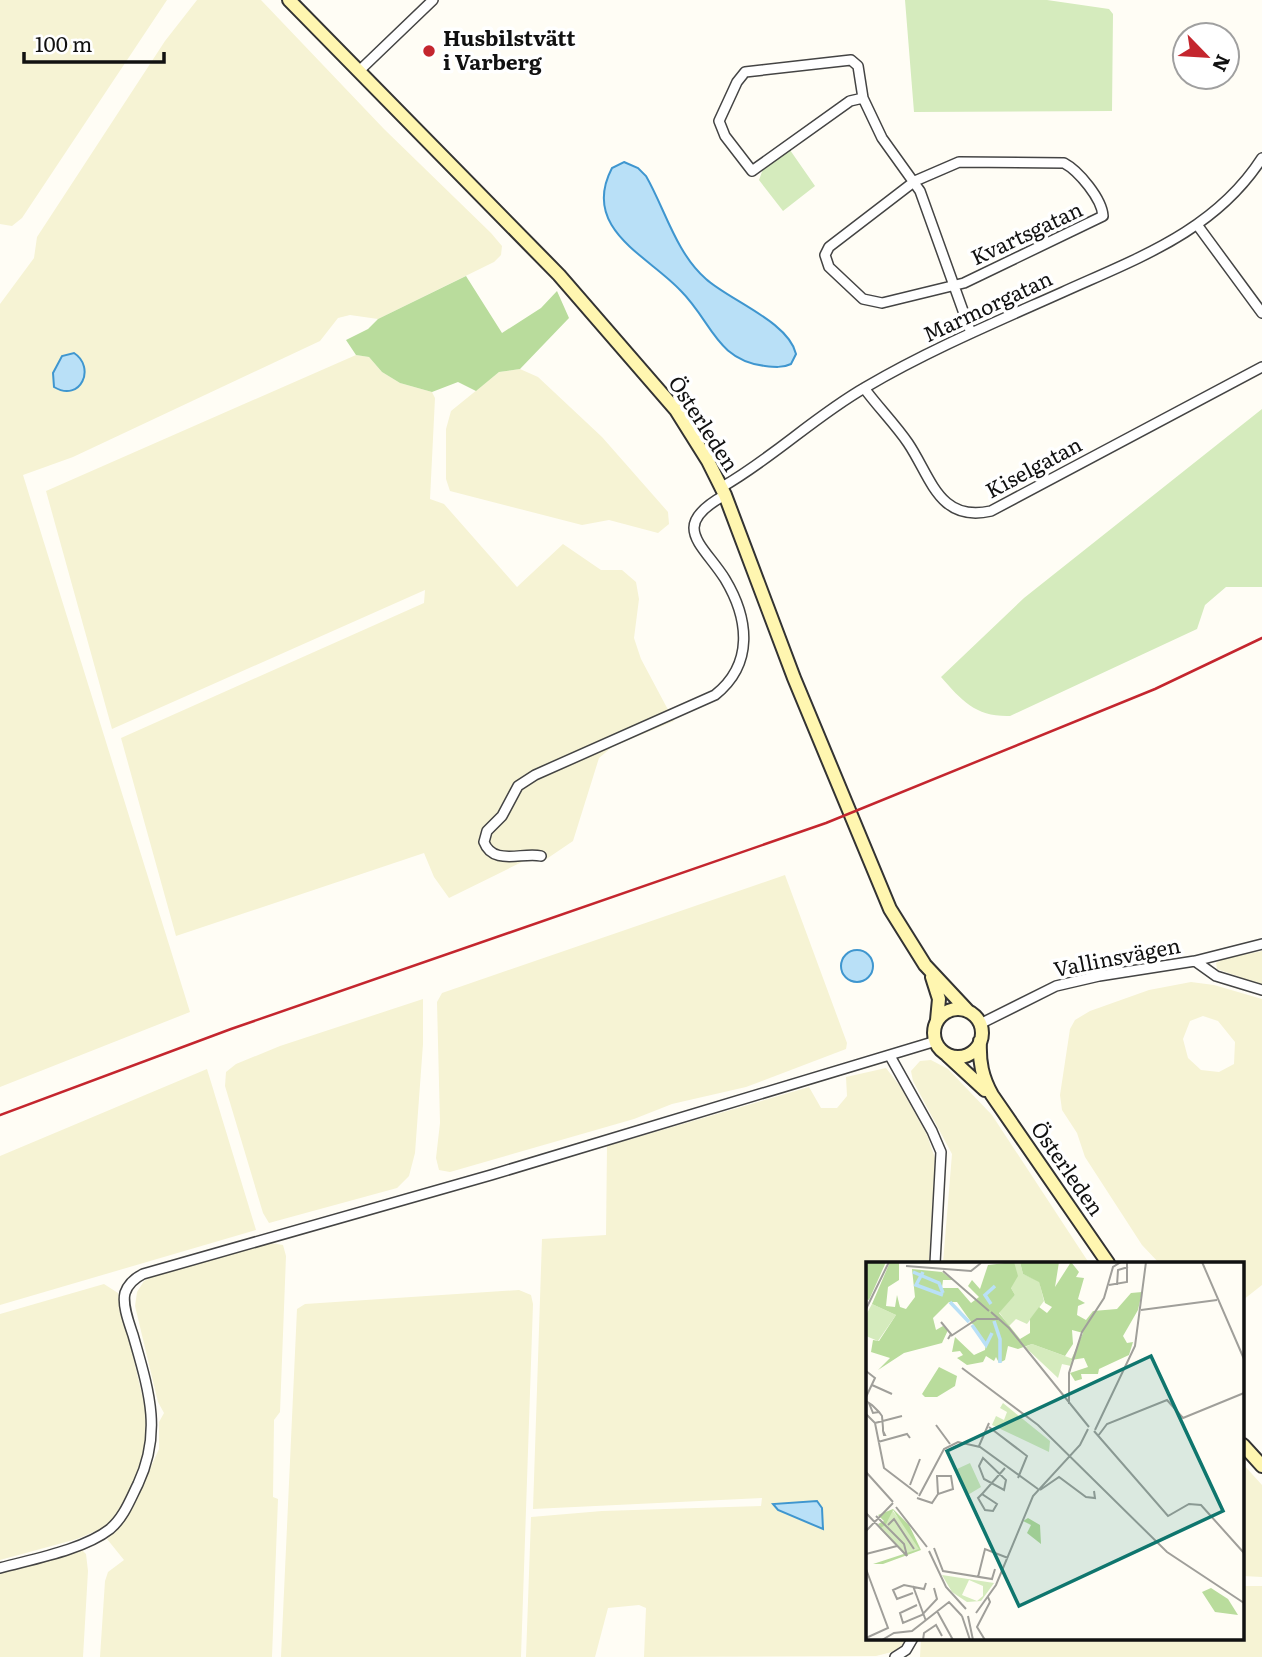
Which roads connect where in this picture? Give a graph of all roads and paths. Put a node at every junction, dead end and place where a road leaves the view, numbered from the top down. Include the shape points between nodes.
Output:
1 (289, 0) edge
2 (433, 0) edge
3 (359, 71) junction
4 (863, 98) junction
5 (1262, 158) edge
6 (915, 181) junction
7 (1198, 226) junction
8 (954, 285) junction
9 (1262, 313) edge
10 (971, 333) junction
11 (1262, 367) edge
12 (864, 388) junction
13 (723, 491) junction
14 (541, 856) dead end
15 (1262, 944) edge
16 (1195, 961) junction
17 (930, 970) junction
18 (1262, 990) edge
19 (968, 1011) junction
20 (936, 1023) junction
21 (980, 1024) junction
22 (936, 1041) junction
23 (980, 1041) junction
24 (945, 1053) junction
25 (890, 1056) junction
26 (993, 1098) junction
27 (935, 1262) edge
28 (1107, 1262) edge
29 (1244, 1446) edge
30 (1262, 1466) edge
31 (0, 1568) edge
32 (911, 1640) edge
33 (895, 1657) edge

1 - 3 main road, Österleden
2 - 3 street
3 - 13 main road, Österleden via 550,265 649,377 687,428
4 - 4 street via 850,101 752,171 719,121 737,82 751,69 856,62
4 - 6 street via 882,138
5 - 7 street, Marmorgatan via 1237,190
6 - 8 street
6 - 8 street via 829,247 825,260 850,289 872,303
6 - 8 street, Kvartsgatan via 959,162 1060,162 1078,174 1103,211 1099,219
7 - 9 street
7 - 10 street, Marmorgatan via 1151,253
8 - 10 street
10 - 12 street, Marmorgatan
11 - 12 street, Kiselgatan via 978,514 955,510 944,501 907,441
12 - 13 street, Marmorgatan
13 - 14 street, Marmorgatan via 703,509 695,528 701,550 725,579 743,622 745,645 738,669 715,695 518,786 484,842 498,857
13 - 17 main road, Österleden via 867,859 890,909
15 - 16 street
16 - 18 street, Vallinsvägen via 1216,976
16 - 21 street, Vallinsvägen via 1056,986
17 - 19 main road, Österleden
17 - 20 main road, Österleden via 938,994
19 - 20 main road via 952,1010
19 - 21 main road, Österleden
20 - 22 main road, Österleden
21 - 23 main road, Österleden
22 - 24 main road, Österleden
22 - 25 street
23 - 24 main road via 962,1056
23 - 26 main road, Österleden via 984,1081
24 - 26 main road, Österleden
25 - 27 street via 941,1152
25 - 31 street via 143,1274 129,1285 125,1300 153,1421 151,1449 126,1509 108,1530 92,1539
26 - 28 main road, Österleden
29 - 30 main road
32 - 33 street

